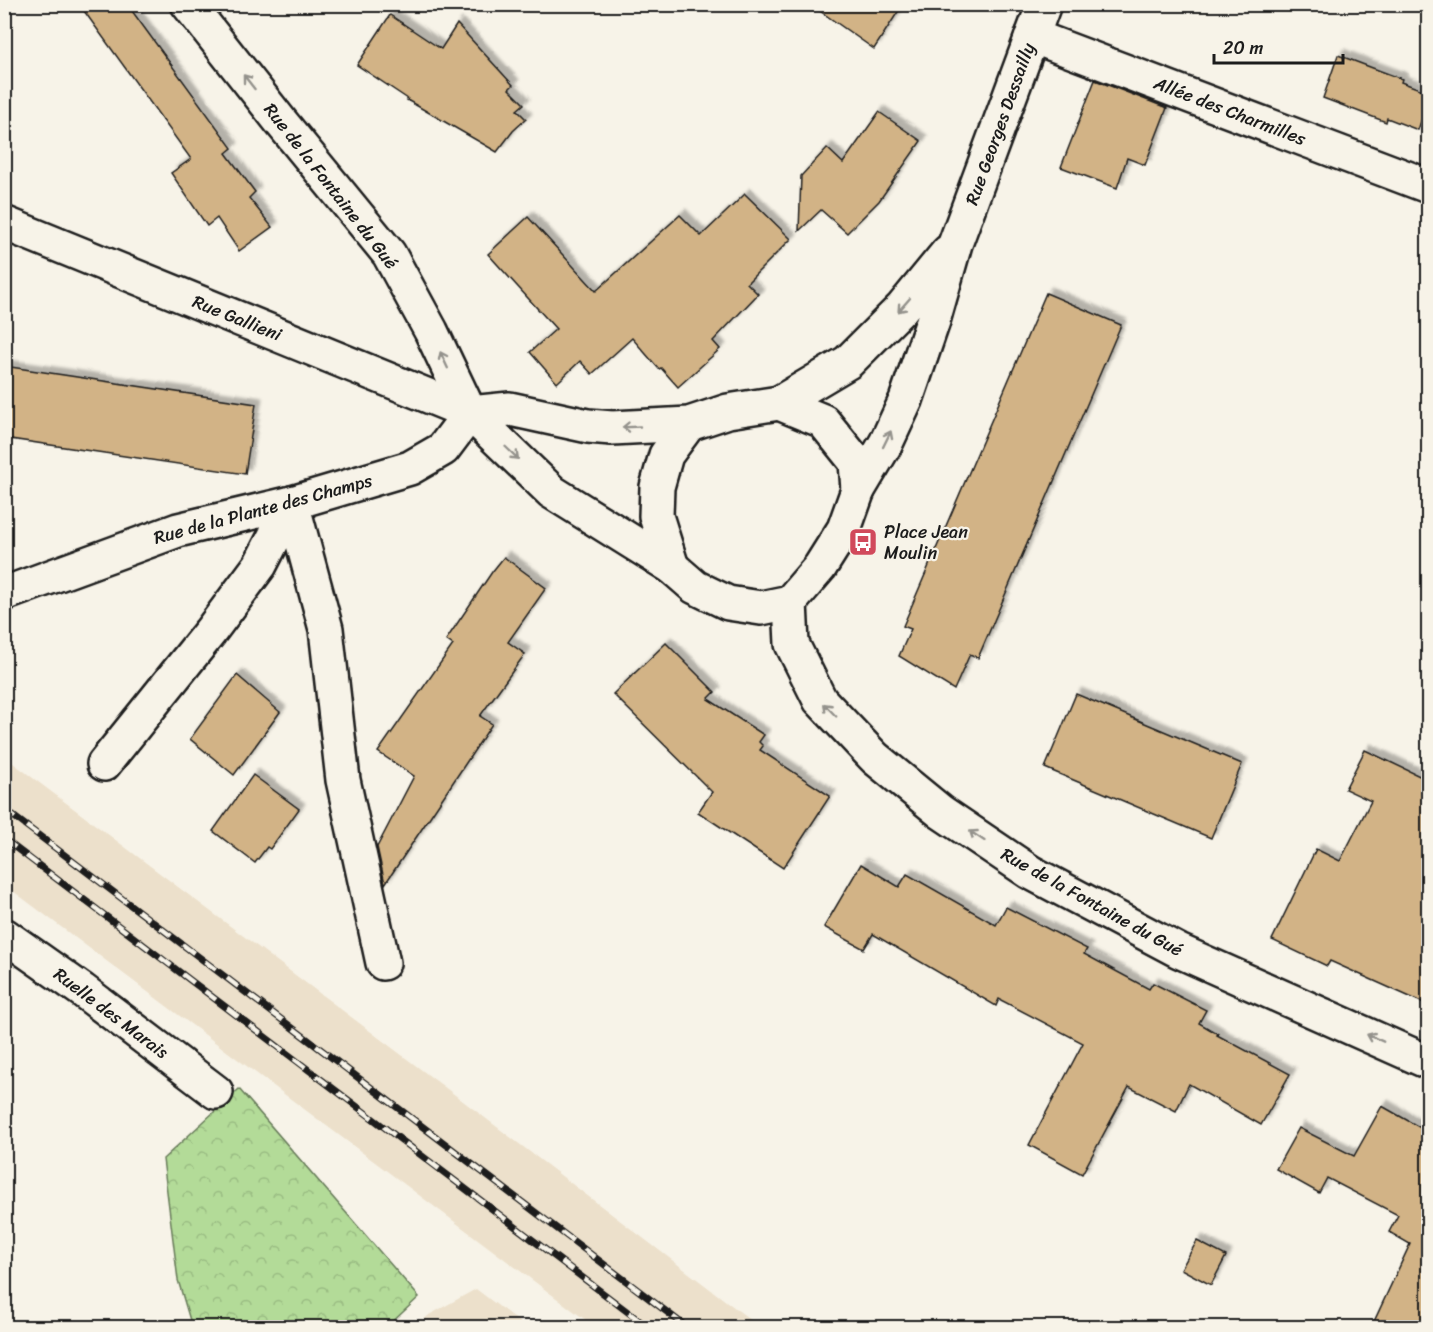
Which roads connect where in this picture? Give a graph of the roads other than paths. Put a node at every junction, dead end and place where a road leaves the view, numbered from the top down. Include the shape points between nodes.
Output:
1 (188, 4) edge
2 (1044, 4) edge
3 (1032, 36) junction
4 (1428, 186) edge
5 (4, 222) edge
6 (955, 244) junction
7 (779, 402) junction
8 (470, 413) junction
9 (689, 424) junction
10 (858, 490) junction
11 (292, 502) junction
12 (672, 567) junction
13 (4, 594) edge
14 (790, 602) junction
15 (104, 764) dead end
16 (4, 935) edge
17 (383, 963) dead end
18 (1428, 1062) edge
19 (216, 1092) dead end

8 -> 1 street, Rue de la Fontaine du Gué via 389,254
2 - 3 street, Rue Georges Dessailly
3 - 4 street, Allée des Charmilles
3 - 6 street, Rue Georges Dessailly
5 - 8 street, Rue Gallieni
6 -> 7 street, Rue Georges Dessailly via 902,308 848,362
10 -> 6 street, Rue Georges Dessailly via 906,400
7 - 9 street via 728,411
7 - 10 street via 823,421 856,462
9 -> 8 street, Rue Gallieni via 612,428 510,408
8 - 11 street, Rue de la Plante des Champs via 443,448 410,468
8 -> 12 street, Rue Gallieni via 552,492
9 - 12 street via 666,455 657,487 656,516
10 - 14 street via 844,529 820,567
11 - 13 street, Rue de la Plante des Champs via 178,530
11 - 15 street via 260,565
11 - 17 street via 326,629 343,780
12 - 14 street via 695,587 728,603 761,608
18 -> 14 street, Rue de la Fontaine du Gué via 1179,951 1030,872 941,812 875,758 820,700 792,645
16 - 19 street, Ruelle des Marais

